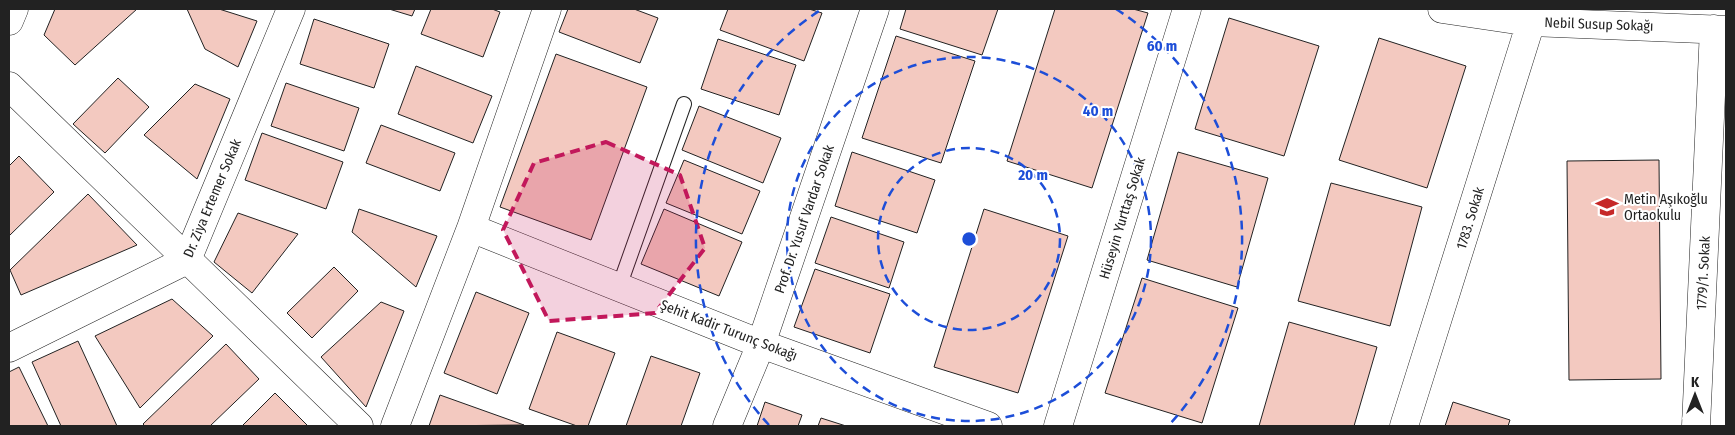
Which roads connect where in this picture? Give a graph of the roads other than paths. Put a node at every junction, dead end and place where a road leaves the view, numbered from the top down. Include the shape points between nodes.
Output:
1 (14, 9) edge
2 (290, 9) edge
3 (548, 9) edge
4 (875, 9) edge
5 (1187, 9) edge
6 (1442, 9) edge
7 (1533, 15) edge
8 (9, 21) edge
9 (1720, 30) edge
10 (9, 86) edge
11 (684, 104) dead end
12 (471, 228) junction
13 (187, 260) junction
14 (1715, 272) edge
15 (619, 287) junction
16 (761, 344) junction
17 (9, 348) edge
18 (359, 426) edge
19 (396, 426) edge
20 (727, 426) edge
21 (988, 426) edge
22 (1058, 426) edge
23 (1404, 426) edge
24 (1696, 426) edge

1 - 8 street
2 - 13 street, Dr. Ziya Ertemer Sokak
3 - 12 street
4 - 16 street, Prof. Dr. Yusuf Vardar Sokak
5 - 22 street, Hüseyin Yurttaş Sokak
6 - 7 street, Nebil Susup Sokağı
7 - 9 street, Nebil Susup Sokağı
7 - 23 street, 1783. Sokak
9 - 14 street, 1779/1. Sokak
10 - 13 street
11 - 15 lane
12 - 15 street, Şehit Kadir Turunç Sokağı
12 - 19 street
13 - 17 street, Dr. Ziya Ertemer Sokak
13 - 18 street
14 - 24 street, 1779/1. Sokak
15 - 16 street, Şehit Kadir Turunç Sokağı
16 - 20 street, Prof. Dr. Yusuf Vardar Sokak
16 - 21 street, Şehit Kadir Turunç Sokağı

